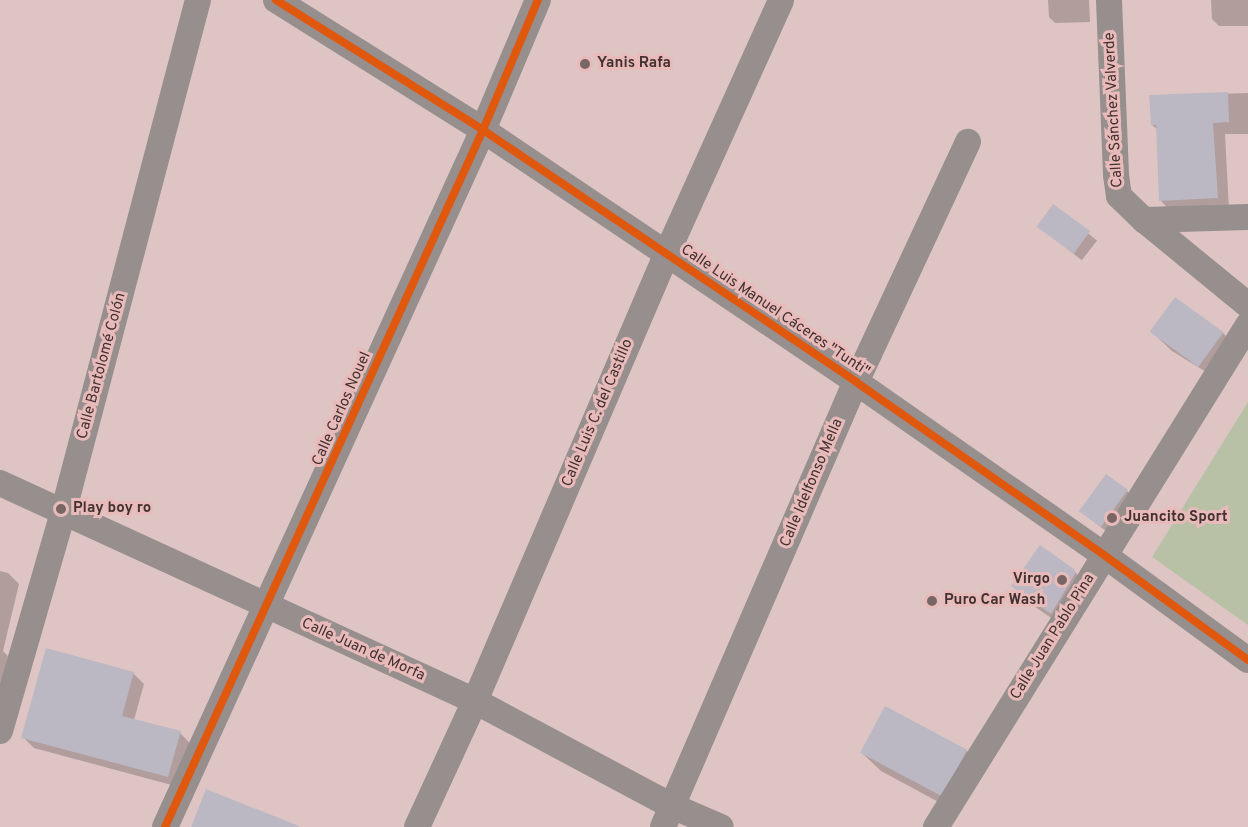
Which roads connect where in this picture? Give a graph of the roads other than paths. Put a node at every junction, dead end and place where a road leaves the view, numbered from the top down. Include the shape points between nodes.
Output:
1 (198, 0) edge
2 (276, 0) edge
3 (538, 0) edge
4 (781, 0) edge
5 (1109, 0) edge
6 (483, 130) junction
7 (968, 141) dead end
8 (1248, 217) edge
9 (1144, 220) junction
10 (667, 254) junction
11 (1248, 304) edge
12 (1248, 325) edge
13 (856, 382) junction
14 (0, 483) edge
15 (63, 513) junction
16 (1104, 555) junction
17 (267, 607) junction
18 (1248, 660) edge
19 (475, 701) junction
20 (0, 731) edge
21 (668, 816) edge
22 (165, 827) edge
23 (417, 827) edge
24 (721, 827) edge
25 (936, 827) edge

1 - 15 street, Calle Bartolomé Colón
2 - 6 street, Calle Luis Manuel Cáceres "Tunti"
3 - 6 street, Calle Carlos Nouel
4 - 10 street, Calle Luis C. del Castillo
5 - 9 street, Calle Sánchez Valverde via 1119,195
6 - 10 street, Calle Luis Manuel Cáceres "Tunti"
6 - 17 street, Calle Carlos Nouel
7 - 13 street, Calle Idelfonso Mella
8 - 9 street
9 - 11 street, Calle Sánchez Valverde
10 - 13 street, Calle Luis Manuel Cáceres "Tunti"
10 - 19 street, Calle Luis C. del Castillo
12 - 16 street, Calle Juan Pablo Pina
13 - 16 street, Calle Luis Manuel Cáceres "Tunti"
13 - 21 street, Calle Idelfonso Mella
14 - 15 street, Calle Juan de Morfa
15 - 17 street, Calle Juan de Morfa
15 - 20 street, Calle Bartolomé Colón
16 - 18 street, Calle Luis Manuel Cáceres "Tunti"
16 - 25 street, Calle Juan Pablo Pina
17 - 19 street, Calle Juan de Morfa
17 - 22 street, Calle Carlos Nouel
19 - 21 street, Calle Juan de Morfa
19 - 23 street, Calle Luis C. del Castillo
21 - 24 street, Calle Juan de Morfa

